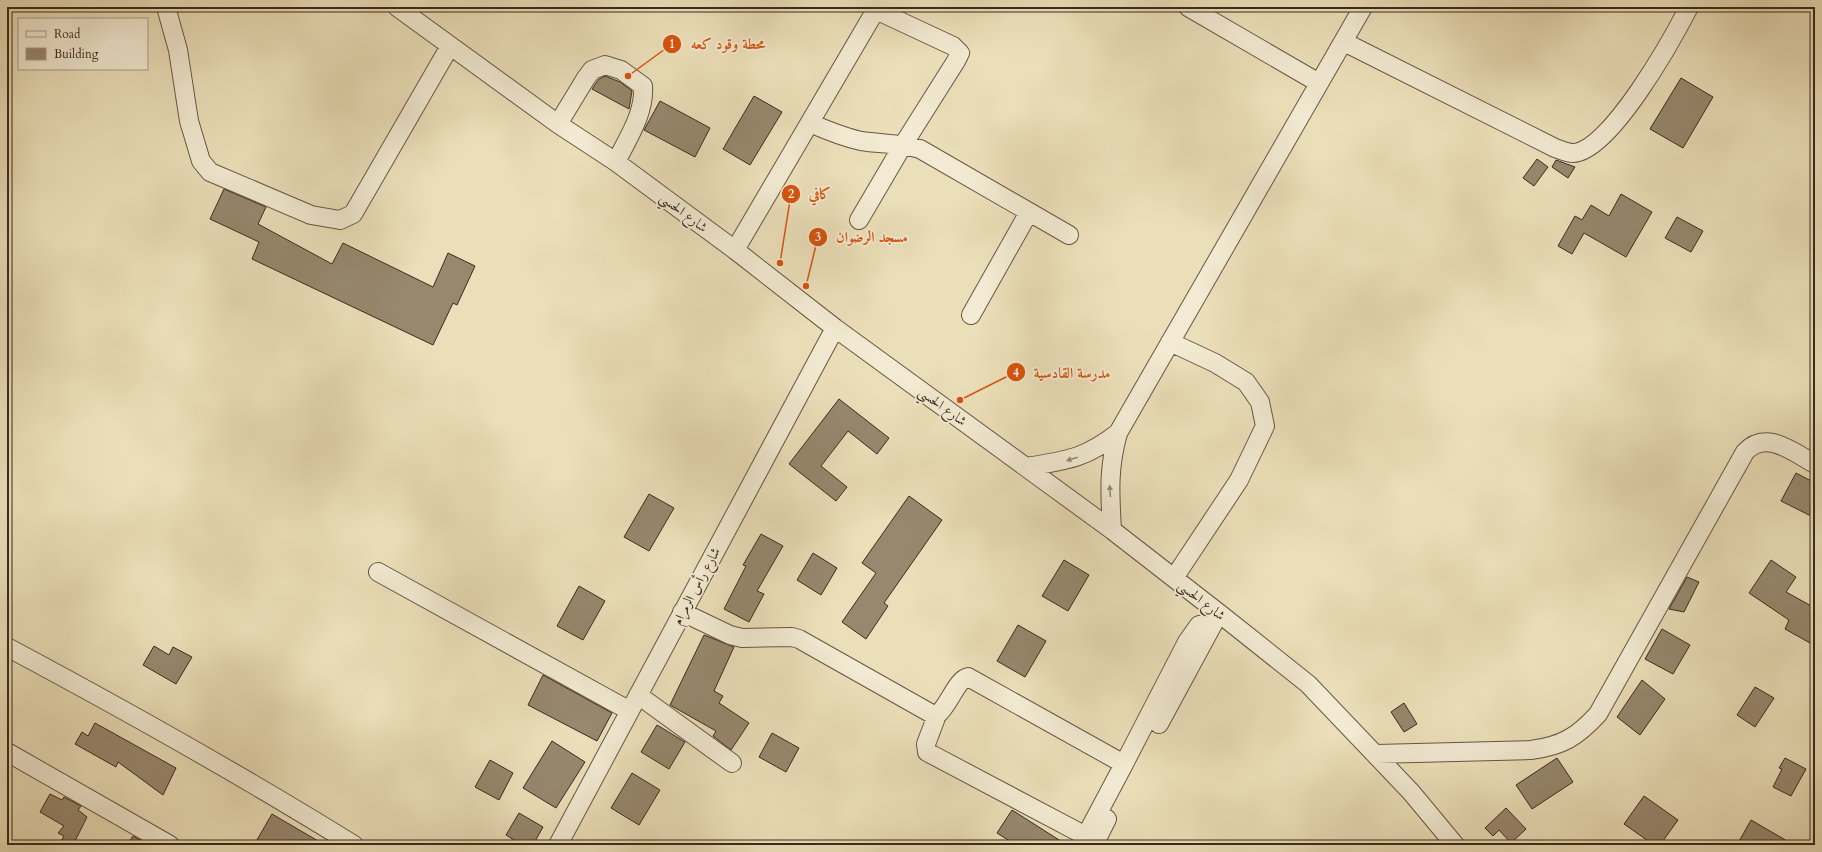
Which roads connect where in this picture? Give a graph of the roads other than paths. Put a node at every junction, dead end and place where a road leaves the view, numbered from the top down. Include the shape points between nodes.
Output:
1 (166, 7) edge
2 (397, 7) edge
3 (1188, 7) edge
4 (1363, 7) edge
5 (1689, 7) edge
6 (1344, 42) junction
7 (450, 46) junction
8 (1320, 83) junction
9 (810, 123) junction
10 (558, 124) junction
11 (903, 145) junction
12 (616, 162) junction
13 (1029, 212) junction
14 (859, 220) dead end
15 (1068, 235) dead end
16 (735, 250) junction
17 (970, 315) dead end
18 (835, 328) junction
19 (1170, 342) junction
20 (1118, 433) junction
21 (1815, 464) edge
22 (1027, 467) junction
23 (1112, 530) junction
24 (378, 572) dead end
25 (1174, 578) junction
26 (682, 612) junction
27 (1217, 618) junction
28 (7, 647) edge
29 (634, 703) junction
30 (937, 715) junction
31 (7, 752) edge
32 (1376, 754) junction
33 (732, 763) dead end
34 (1124, 764) junction
35 (1107, 808) junction
36 (170, 845) edge
37 (354, 845) edge
38 (558, 845) edge
39 (1094, 845) edge
40 (1454, 845) edge

1 - 7 street via 178,50 189,121 201,161 210,172 311,215 340,220 353,214
2 - 7 street, شارع الحسي
3 - 8 street
4 - 6 street
5 - 6 street via 1671,42 1643,86 1598,142 1574,153 1555,148
6 - 8 street
7 - 10 street, شارع الحسي
8 - 19 street
9 - 11 street via 860,141
9 - 11 street via 878,10 954,46 960,53
9 - 16 street
10 - 12 street, شارع الحسي
10 - 12 street via 592,70 605,65 621,70 643,86 644,96 639,117
11 - 13 street via 920,149
11 - 14 street
12 - 16 street, شارع الحسي
13 - 15 street
13 - 17 street
16 - 18 street, شارع الحسي
18 - 22 street, شارع الحسي
18 - 26 street, شارع رأس الرمرام
19 - 20 street
19 - 25 street via 1215,363 1246,382 1260,402 1265,426 1239,480
20 -> 22 street via 1086,455 1067,461
23 -> 20 street via 1109,479
21 - 32 street via 1775,442 1762,442 1745,452 1598,714 1585,729 1569,740 1531,750
22 - 23 street, شارع الحسي
23 - 25 street, شارع الحسي
24 - 29 street
25 - 27 street, شارع الحسي
26 - 29 street, شارع رأس الرمرام
26 - 30 street via 730,635 742,638 799,638
27 - 32 street, شارع الحسي via 1308,684
27 - 34 street via 1199,625 1187,642
27 - 35 street
28 - 37 street via 256,785
29 - 33 street
29 - 38 street, شارع رأس الرمرام
30 - 34 street via 962,680 968,677
30 - 35 street via 926,744 928,752 941,760 1082,834 1089,830
31 - 36 street
32 - 40 street, شارع الحسي
34 - 35 street
35 - 39 street

